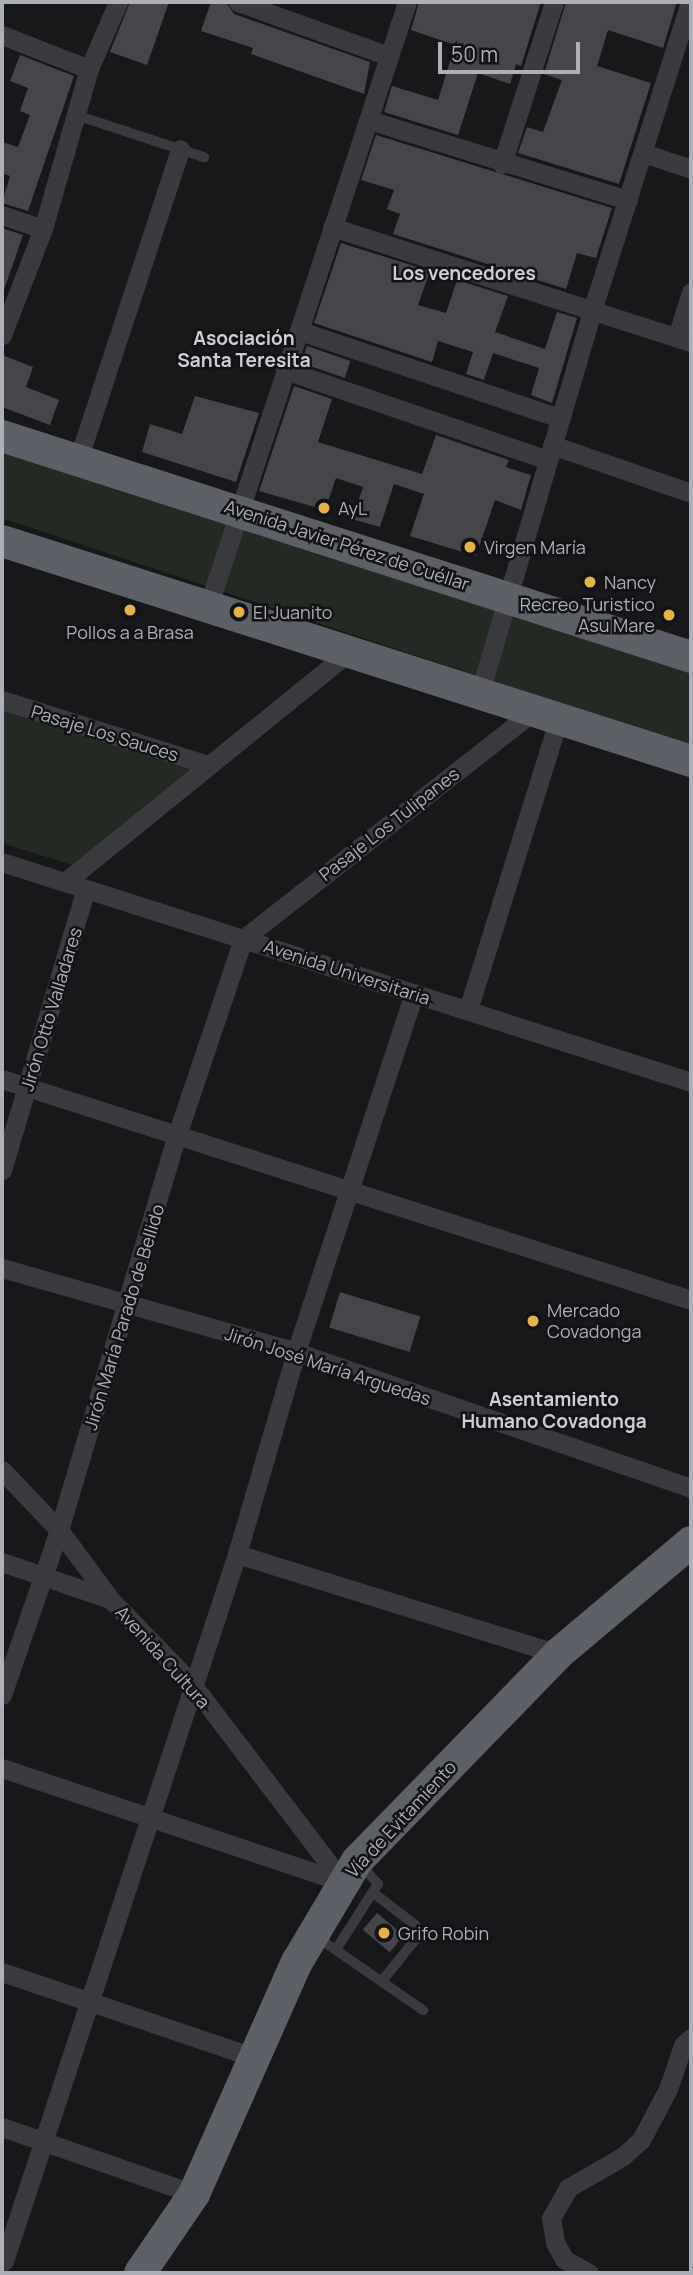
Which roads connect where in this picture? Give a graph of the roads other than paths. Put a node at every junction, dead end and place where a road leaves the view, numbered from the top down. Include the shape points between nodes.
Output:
1 (118, 2) edge
2 (238, 2) edge
3 (407, 2) edge
4 (554, 2) edge
5 (266, 6) edge
6 (689, 14) edge
7 (2, 35) edge
8 (389, 56) junction
9 (89, 69) junction
10 (76, 115) junction
11 (369, 120) junction
12 (180, 149) junction
13 (643, 153) junction
14 (204, 157) dead end
15 (502, 164) junction
16 (691, 169) edge
17 (628, 200) junction
18 (2, 215) edge
19 (332, 227) junction
20 (43, 229) junction
21 (691, 292) edge
22 (592, 311) junction
23 (4, 324) edge
24 (300, 331) junction
25 (684, 339) edge
26 (285, 370) junction
27 (561, 418) junction
28 (2, 436) edge
29 (550, 453) junction
30 (78, 460) junction
31 (691, 493) edge
32 (237, 510) junction
33 (2, 541) edge
34 (507, 597) junction
35 (208, 607) junction
36 (348, 653) junction
37 (691, 657) edge
38 (480, 692) junction
39 (2, 700) edge
40 (547, 714) junction
41 (691, 761) edge
42 (208, 765) junction
43 (2, 862) edge
44 (65, 882) junction
45 (86, 889) junction
46 (243, 939) junction
47 (414, 993) junction
48 (468, 1010) junction
49 (2, 1079) edge
50 (691, 1082) edge
51 (28, 1088) junction
52 (176, 1139) junction
53 (2, 1170) edge
54 (349, 1191) junction
55 (2, 1268) edge
56 (691, 1300) edge
57 (128, 1306) junction
58 (296, 1352) junction
59 (691, 1466) edge
60 (2, 1470) edge
61 (688, 1487) edge
62 (59, 1530) junction
63 (691, 1542) edge
64 (237, 1553) junction
65 (2, 1562) edge
66 (43, 1576) junction
67 (110, 1599) junction
68 (558, 1654) junction
69 (192, 1684) junction
70 (2, 1695) edge
71 (2, 1768) edge
72 (148, 1815) junction
73 (350, 1872) junction
74 (375, 1894) junction
75 (325, 1941) junction
76 (2, 1972) edge
77 (382, 1981) junction
78 (88, 1998) junction
79 (423, 2010) dead end
80 (691, 2038) edge
81 (256, 2058) junction
82 (2, 2127) edge
83 (42, 2139) junction
84 (194, 2194) junction
85 (4, 2262) dead end
86 (140, 2273) edge
87 (589, 2273) edge

1 - 9 street
2 - 5 street
3 - 8 street
4 - 15 street
5 - 8 street
6 - 13 street
7 - 9 street
8 - 11 street
9 - 10 street
10 - 12 lane
10 - 20 street
11 - 15 street
11 - 19 street
12 - 14 lane
12 - 30 street
13 - 16 street
13 - 17 street
15 - 17 street
17 - 22 street
18 - 20 street
19 - 22 street
19 - 24 street
20 - 23 street
21 - 25 street
22 - 25 street
22 - 27 street
24 - 26 street
24 - 27 street
26 - 29 street
26 - 32 street
27 - 29 street
28 - 30 highway, Avenida Javier Pérez de Cuéllar
29 - 31 street
29 - 34 street
30 - 32 highway, Avenida Javier Pérez de Cuéllar
32 - 34 highway, Avenida Javier Pérez de Cuéllar
32 - 35 street
33 - 35 highway
34 - 37 highway, Avenida Javier Pérez de Cuéllar
34 - 38 street
35 - 36 highway
36 - 38 highway
36 - 42 street
38 - 40 highway
39 - 42 street, Pasaje Los Sauces
40 - 41 highway
40 - 46 street, Pasaje Los Tulipanes
40 - 48 street
42 - 44 street
43 - 44 street, Avenida Universitaria
44 - 45 street, Avenida Universitaria
45 - 46 street, Avenida Universitaria
45 - 51 street, Jirón Otto Valladares
46 - 47 street, Avenida Universitaria
46 - 52 street, Jirón María Parado de Bellido
47 - 48 street, Avenida Universitaria
47 - 54 street
48 - 50 street, Avenida Universitaria
49 - 51 street
51 - 52 street
51 - 53 street, Jirón Otto Valladares
52 - 54 street
52 - 57 street, Jirón María Parado de Bellido
54 - 56 street
54 - 58 street
55 - 57 street, Jirón José María Arguedas
57 - 58 street, Jirón José María Arguedas
57 - 62 street, Jirón María Parado de Bellido
58 - 61 street, Jirón José María Arguedas
58 - 64 street
59 - 61 street
60 - 62 street, Avenida Cultura
62 - 66 street, Jirón María Parado de Bellido
62 - 67 street, Avenida Cultura
63 - 68 highway, Vía de Evitamiento
64 - 68 street
64 - 69 street
65 - 66 street
66 - 67 street
66 - 70 street, Jirón María Parado de Bellido
67 - 69 street, Avenida Cultura
68 - 73 highway, Vía de Evitamiento
69 - 72 street
69 - 73 street, Avenida Cultura
71 - 72 street
72 - 73 street
72 - 78 street
73 - 74 lane via 377,1878
73 - 75 highway, Vía de Evitamiento
74 - 75 lane
74 - 77 lane via 415,1925 419,1935
75 - 77 lane
75 - 81 highway, Vía de Evitamiento via 296,1962
76 - 78 street
77 - 79 lane
78 - 81 street
78 - 83 street
80 - 87 street via 683,2045 668,2089 641,2140 622,2157 568,2188 551,2218 564,2259
81 - 84 highway, Vía de Evitamiento
82 - 83 street
83 - 84 street
83 - 85 street
84 - 86 highway, Vía de Evitamiento

